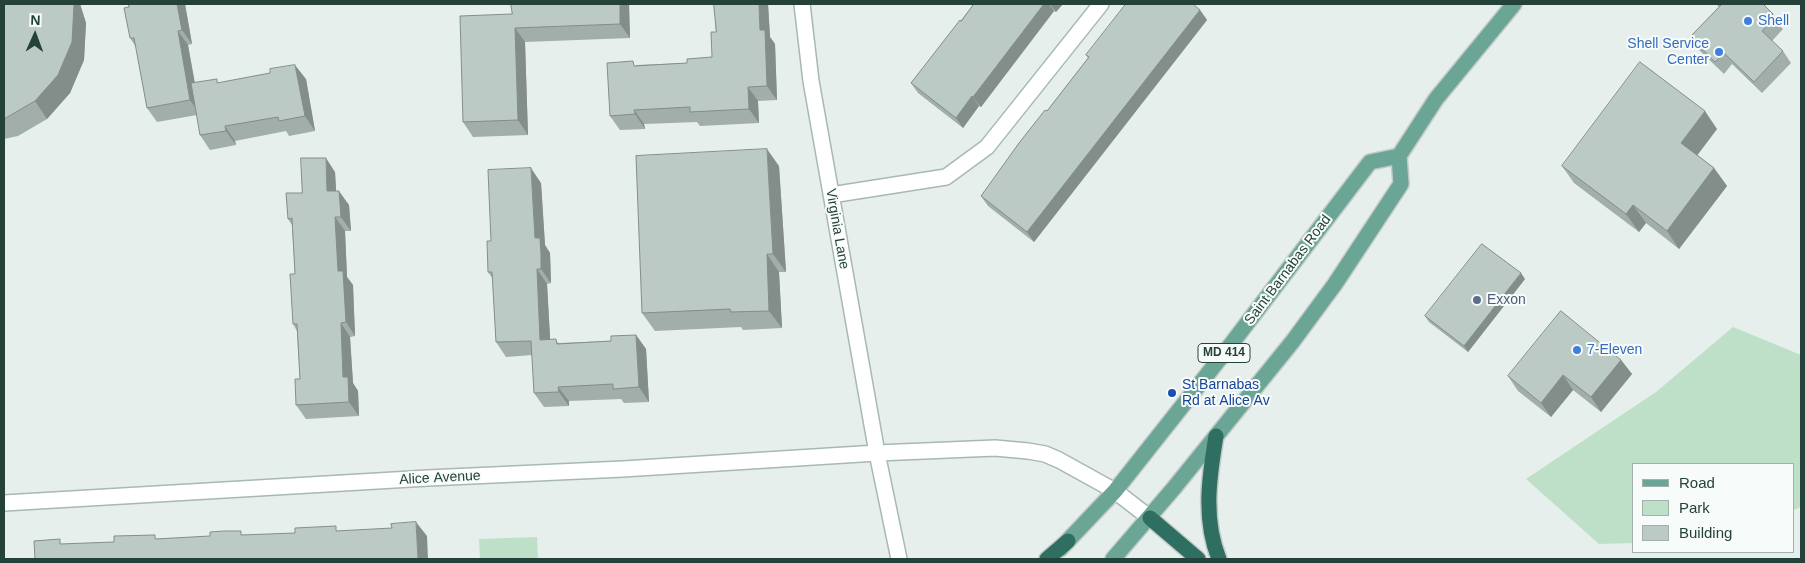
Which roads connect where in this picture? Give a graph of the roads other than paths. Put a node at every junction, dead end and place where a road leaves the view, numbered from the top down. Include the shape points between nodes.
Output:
1 (802, 4) edge
2 (1101, 4) edge
3 (1514, 4) edge
4 (1399, 156) junction
5 (831, 195) junction
6 (1216, 436) junction
7 (877, 453) junction
8 (1115, 491) junction
9 (4, 503) edge
10 (1150, 518) junction
11 (1068, 541) joint
12 (899, 559) edge
13 (1049, 559) edge
14 (1113, 559) edge
15 (1198, 559) edge
16 (1219, 559) edge

1 - 5 street, Virginia Lane via 811,81
2 - 5 street via 987,147 946,177
3 - 4 main road via 1436,99
4 - 6 main road, MD 414 via 1401,184 1335,284
4 - 8 main road, Saint Barnabas Road / MD 414 via 1370,162
5 - 7 street, Virginia Lane
6 - 10 main road, MD 414
6 - 16 highway via 1209,506 1211,534
7 - 8 street via 973,448 1028,451 1046,454
7 - 9 street, Alice Avenue
7 - 12 street, Virginia Lane
8 - 10 street
8 - 11 main road, Saint Barnabas Road / MD 414
10 - 14 main road, MD 414
10 - 15 highway
11 - 13 highway

